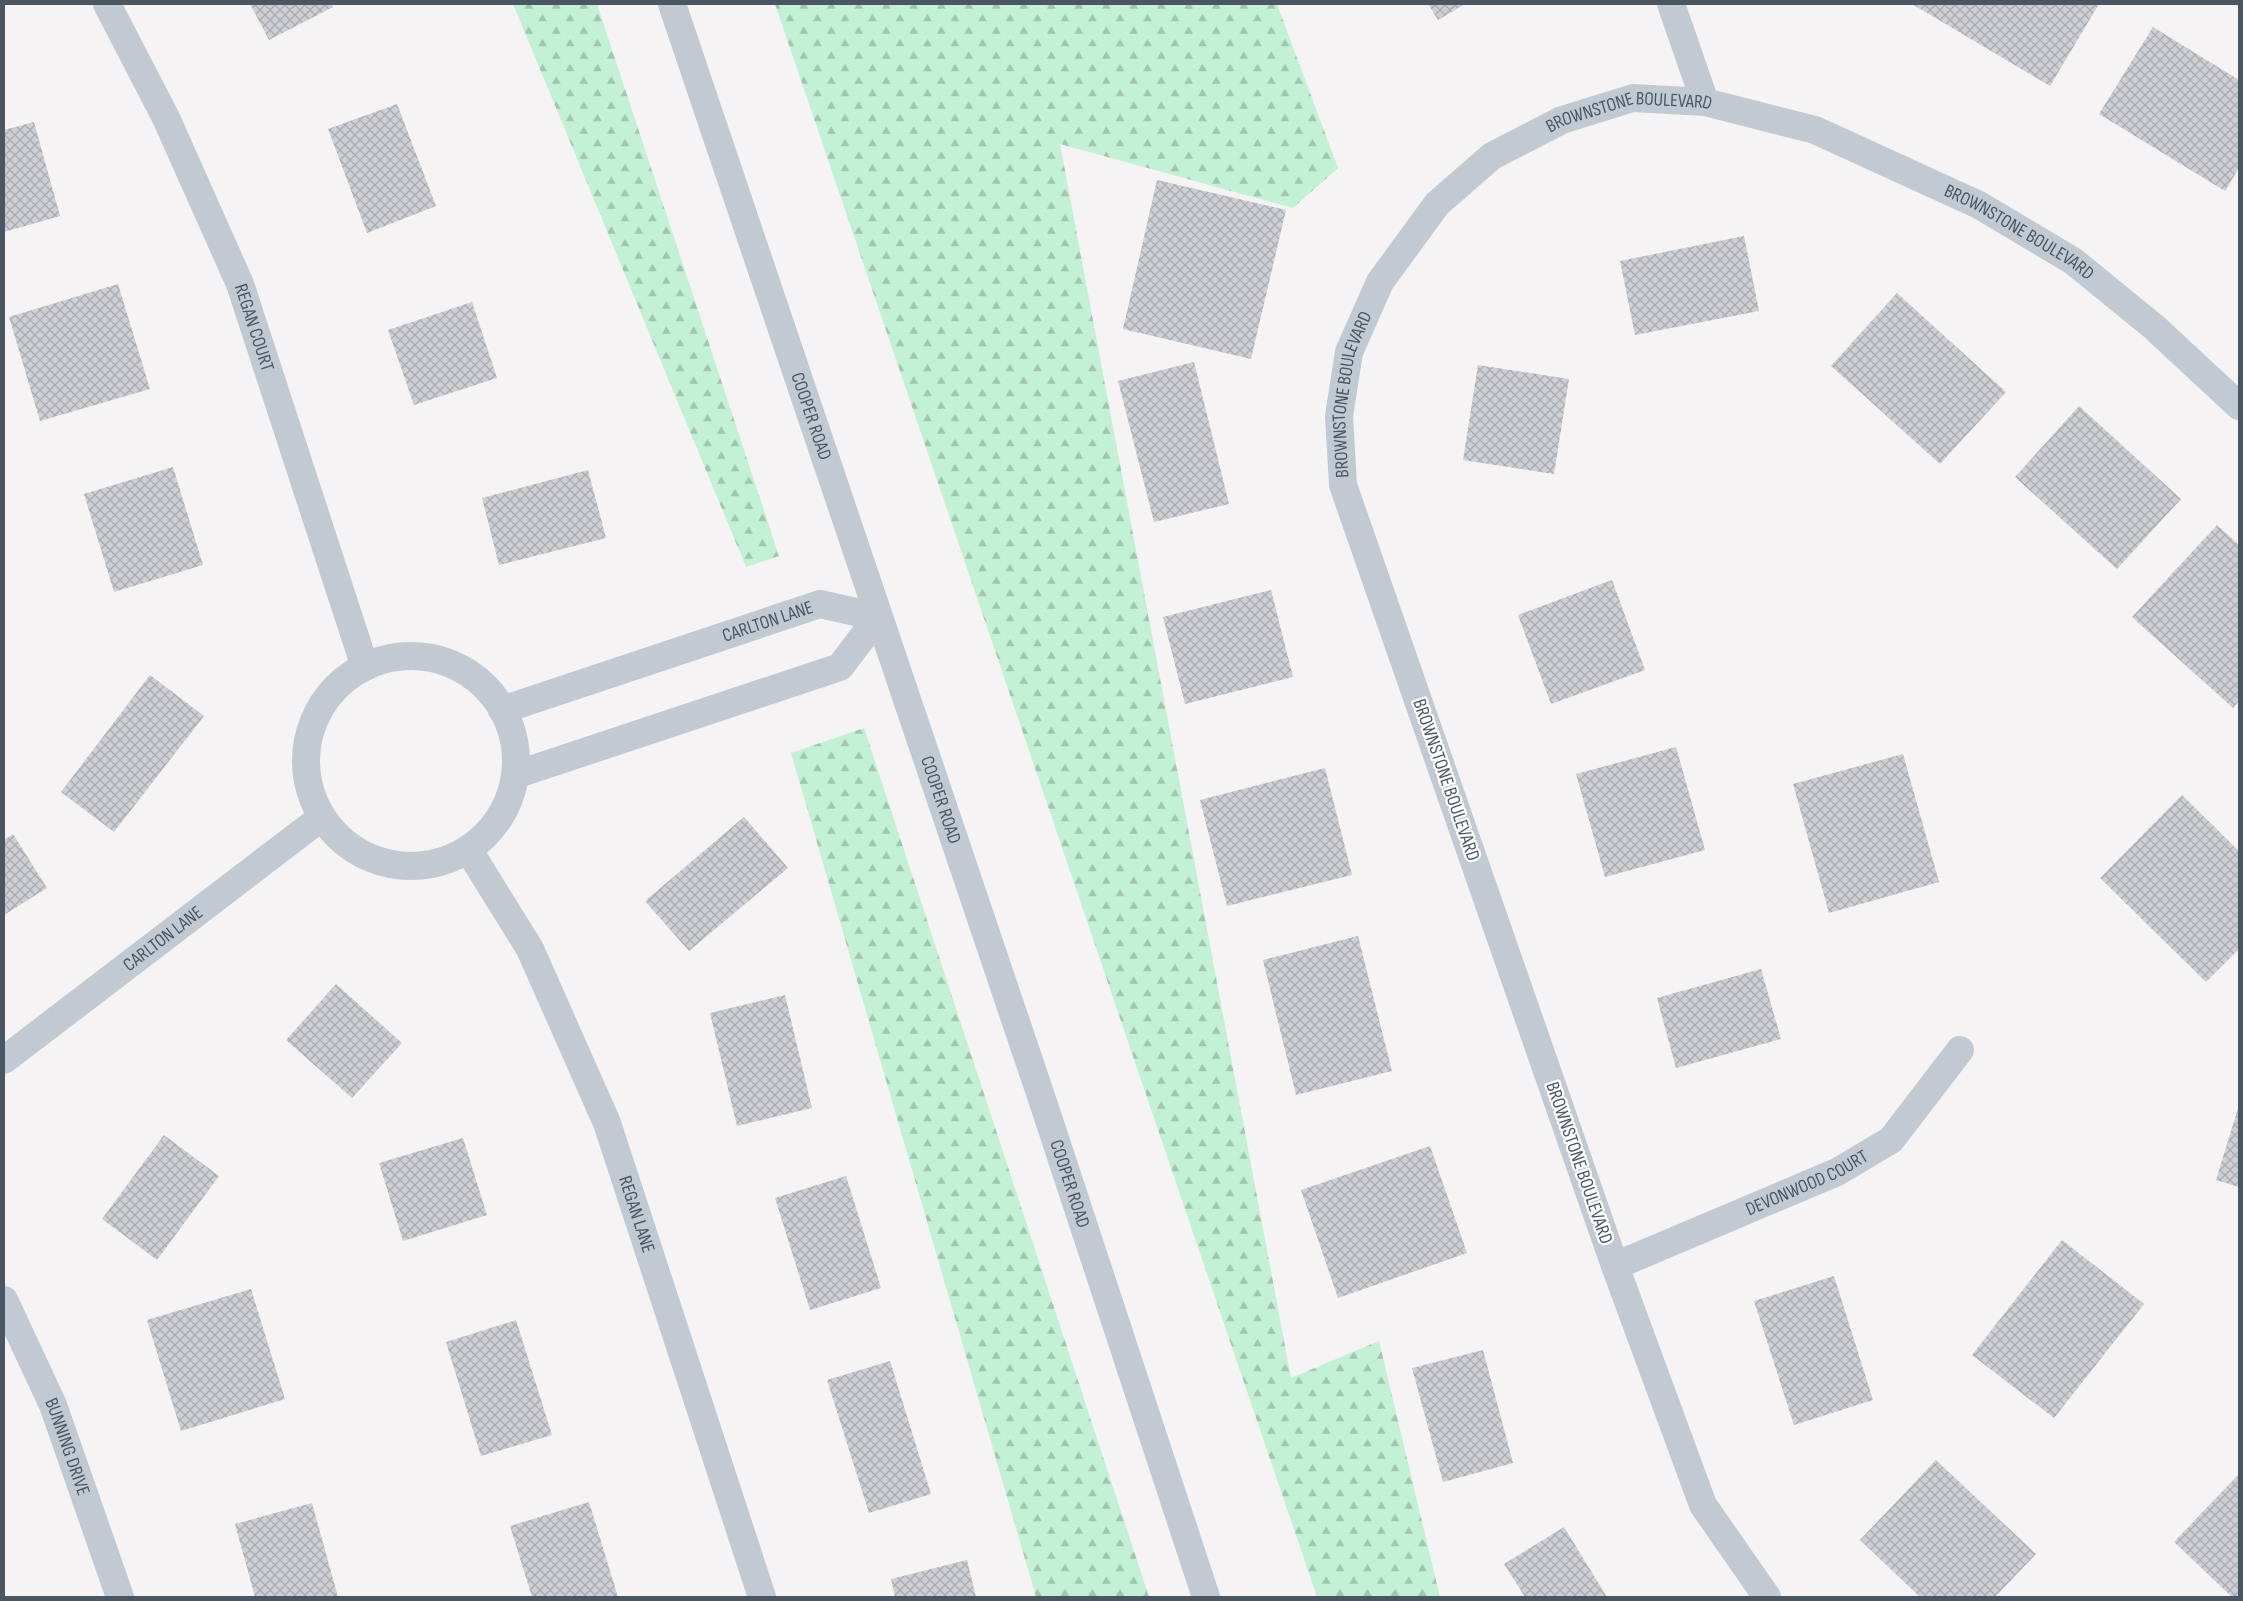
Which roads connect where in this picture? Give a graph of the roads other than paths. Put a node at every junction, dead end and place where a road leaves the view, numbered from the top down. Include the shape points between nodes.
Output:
1 (107, 4) edge
2 (672, 4) edge
3 (1672, 4) edge
4 (1705, 102) junction
5 (2239, 406) edge
6 (878, 617) junction
7 (365, 667) junction
8 (502, 710) junction
9 (515, 775) junction
10 (322, 817) junction
11 (468, 849) junction
12 (1960, 1050) dead end
13 (4, 1060) edge
14 (1615, 1266) junction
15 (4, 1300) edge
16 (120, 1597) edge
17 (762, 1597) edge
18 (1206, 1597) edge
19 (1767, 1597) edge

1 - 7 street, REGAN COURT via 166,118 240,284
2 - 6 street, COOPER ROAD
3 - 4 street
4 - 5 street, BROWNSTONE BOULEVARD via 1815,130 1979,204 2073,262 2154,327
4 - 14 street, BROWNSTONE BOULEVARD via 1633,98 1562,120 1492,156 1437,204 1380,282 1349,352 1339,416 1344,485
6 - 8 street, CARLTON LANE via 820,604
6 - 9 street via 840,666
6 - 18 street, COOPER ROAD via 1046,1111
7 - 8 street via 386,659 431,658 472,676
7 - 10 street via 340,683 322,705 309,732 305,761 310,790
8 - 9 street via 516,753
9 - 11 street via 510,797 499,818
10 - 11 street via 347,844 379,861 398,865 434,863
10 - 13 street, CARLTON LANE
11 - 17 street, REGAN LANE via 530,949 607,1123
12 - 14 street, DEVONWOOD COURT via 1890,1140 1837,1172
14 - 19 street, BROWNSTONE BOULEVARD via 1704,1505
15 - 16 street, BUNNING DRIVE via 53,1405

